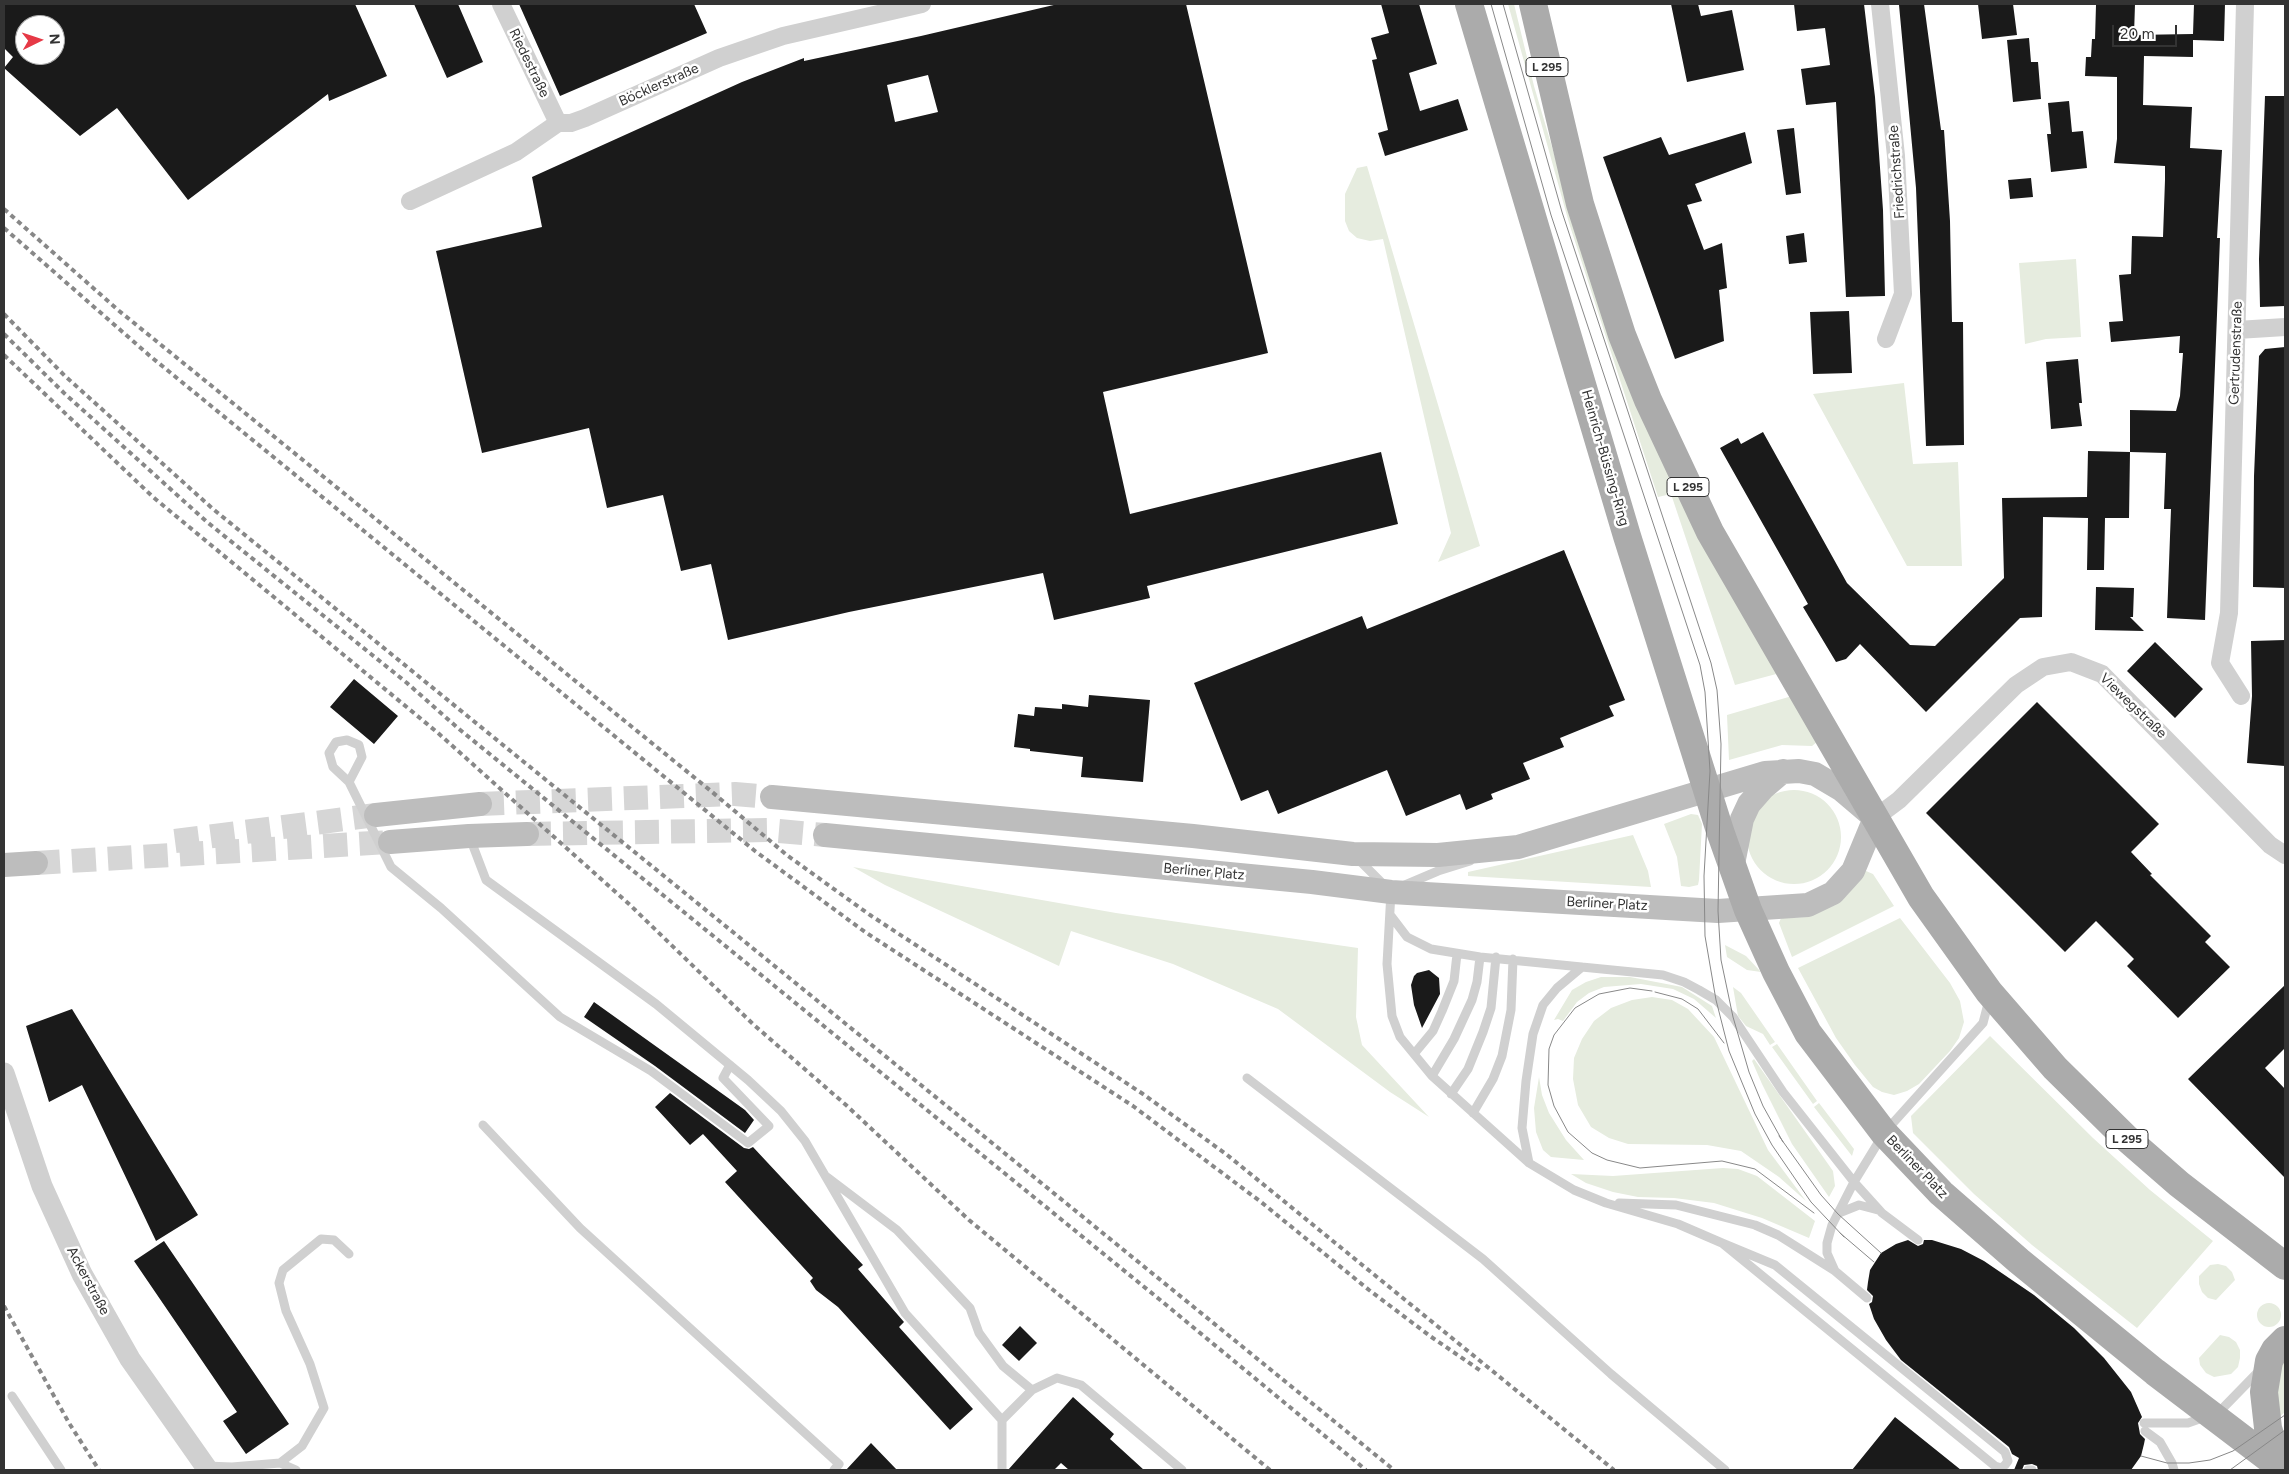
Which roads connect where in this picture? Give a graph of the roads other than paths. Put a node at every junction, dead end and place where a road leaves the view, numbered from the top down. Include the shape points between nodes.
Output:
1 (501, 4) edge
2 (922, 4) edge
3 (1469, 4) edge
4 (1533, 4) edge
5 (1880, 4) edge
6 (2245, 4) edge
7 (558, 123) junction
8 (410, 201) dead end
9 (2285, 327) edge
10 (2237, 330) junction
11 (1886, 339) dead end
12 (2241, 696) dead end
13 (1783, 771) junction
14 (349, 782) junction
15 (1708, 790) junction
16 (772, 797) tunnel mouth
17 (480, 804) tunnel mouth
18 (376, 815) tunnel mouth
19 (1875, 818) junction
20 (527, 834) tunnel mouth
21 (825, 835) tunnel mouth
22 (469, 836) junction
23 (390, 842) tunnel mouth
24 (1518, 847) junction
25 (1353, 854) junction
26 (2285, 854) edge
27 (35, 860) tunnel mouth
28 (4, 863) edge
29 (1732, 869) junction
30 (1391, 892) junction
31 (1748, 910) junction
32 (1391, 916) junction
33 (1458, 954) junction
34 (1480, 957) junction
35 (1496, 958) junction
36 (1513, 959) junction
37 (1582, 967) junction
38 (1990, 992) junction
39 (1414, 1054) junction
40 (730, 1065) junction
41 (4, 1073) edge
42 (1432, 1076) junction
43 (1247, 1078) dead end
44 (1451, 1094) junction
45 (1473, 1113) junction
46 (483, 1125) dead end
47 (1884, 1133) junction
48 (1529, 1163) junction
49 (823, 1174) junction
50 (1854, 1182) junction
51 (1606, 1203) junction
52 (1882, 1213) junction
53 (1838, 1214) junction
54 (1918, 1240) dead end
55 (1722, 1243) junction
56 (350, 1254) dead end
57 (2285, 1265) edge
58 (1835, 1271) junction
59 (1867, 1298) dead end
60 (2285, 1340) edge
61 (2269, 1361) junction
62 (1032, 1390) junction
63 (12, 1396) dead end
64 (2211, 1415) junction
65 (1002, 1420) junction
66 (280, 1463) junction
67 (207, 1468) edge
68 (1998, 1468) edge
69 (2282, 1469) edge
70 (61, 1470) edge
71 (296, 1470) edge
72 (834, 1470) edge
73 (1002, 1470) edge
74 (1182, 1470) edge
75 (1725, 1470) edge
76 (2174, 1470) edge

1 - 7 street, Riedestraße
2 - 7 street, Böcklerstraße via 784,36 719,58 585,118
3 - 15 main road, Heinrich-Büssing-Ring via 1627,536
4 - 19 main road, L 295 via 1580,204 1622,335 1648,400 1710,532
5 - 11 street, Friedrichstraße via 1896,156 1903,294
6 - 10 street, Gertrudenstraße
7 - 8 street, Böcklerstraße via 516,152
9 - 10 street
10 - 12 street, Gertrudenstraße via 2228,613 2220,663
13 - 15 main road
13 - 19 main road via 1815,774 1842,790
13 - 29 main road via 1749,804 1742,819
14 - 14 lane via 362,757 358,745 347,740 336,742 329,753 333,766
14 - 40 lane via 391,867 441,908 560,1017 651,1071 748,1143 769,1126 723,1078
15 - 24 main road
15 - 29 main road, Heinrich-Büssing-Ring
16 - 25 main road
17 - 18 main road
19 - 26 street, Viewegstraße via 1899,800 2016,685 2042,667 2071,662 2102,674 2270,845
19 - 31 main road via 1853,871 1833,893 1808,905
19 - 38 main road, L 295 via 1937,922
20 - 22 main road
21 - 30 main road, Berliner Platz
22 - 23 main road
22 - 40 lane via 486,880 656,1004
24 - 25 main road via 1438,855
24 - 30 lane via 1438,871
25 - 30 lane
27 - 28 main road
29 - 31 main road, Heinrich-Büssing-Ring
30 - 31 main road, Berliner Platz via 1711,911
30 - 32 lane
31 - 47 main road, Berliner Platz via 1808,1033
32 - 33 lane via 1407,936 1431,949
32 - 39 lane via 1388,964 1392,1016 1400,1037
33 - 34 lane
33 - 39 lane via 1454,981 1442,1011 1433,1030
34 - 35 lane
34 - 42 lane via 1472,1000
35 - 36 lane
35 - 44 lane via 1491,1008 1468,1069
36 - 37 lane
36 - 45 lane via 1512,1010 1502,1056
37 - 48 lane via 1543,1005 1533,1034 1522,1128
37 - 50 lane via 1663,975 1684,982 1716,1000
38 - 47 lane via 1983,1023
38 - 57 main road, L 295 via 2035,1047 2125,1137 2216,1214
39 - 42 lane
40 - 49 lane via 781,1112 805,1141
41 - 67 street, Ackerstraße via 42,1186 82,1274 130,1359
42 - 44 lane
43 - 75 lane via 1483,1260
44 - 45 lane
45 - 48 lane
46 - 72 lane via 580,1228 839,1464
47 - 50 lane
47 - 64 main road, Berliner Platz via 1941,1193 1990,1237
48 - 51 lane via 1574,1190
49 - 62 lane via 898,1230 970,1308 979,1333 1003,1366
49 - 65 lane via 905,1313
50 - 52 lane
50 - 53 lane
51 - 55 lane via 1678,1224
51 - 58 lane via 1676,1205 1755,1225 1778,1235
52 - 53 lane via 1870,1206 1858,1205
52 - 54 lane
53 - 58 lane via 1827,1242 1827,1252
55 - 68 lane
55 - 68 lane via 1775,1265 1953,1410 2008,1456 2005,1465
56 - 66 lane via 334,1240 321,1239 283,1270 279,1283 286,1311 310,1364 324,1408 302,1446
58 - 59 lane
60 - 61 main road
61 - 64 lane via 2242,1390
61 - 69 main road via 2263,1403
62 - 65 lane
62 - 74 lane via 1057,1378 1081,1385
63 - 70 lane
64 - 69 main road, Berliner Platz
64 - 76 lane via 2188,1423 2144,1427 2160,1442
65 - 73 lane
66 - 67 lane
66 - 71 lane

